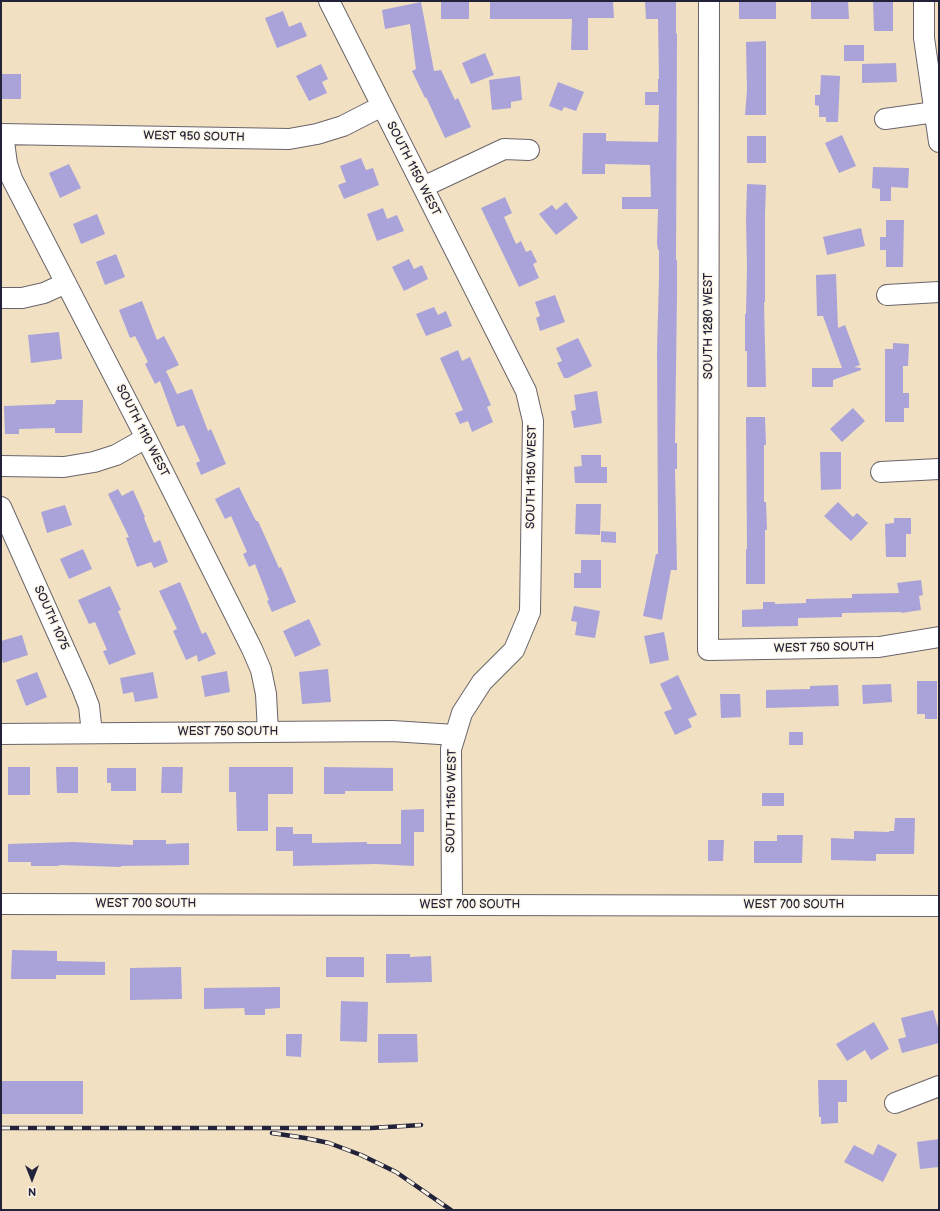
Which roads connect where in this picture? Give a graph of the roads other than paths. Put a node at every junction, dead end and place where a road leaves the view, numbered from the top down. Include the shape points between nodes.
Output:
1 (329, 1) edge
2 (709, 1) edge
3 (924, 1) edge
4 (382, 106) junction
5 (935, 112) junction
6 (885, 120) dead end
7 (2, 134) edge
8 (939, 142) edge
9 (529, 150) dead end
10 (423, 187) junction
11 (66, 284) junction
12 (939, 292) edge
13 (887, 295) dead end
14 (1, 298) edge
15 (146, 438) junction
16 (1, 466) edge
17 (939, 469) edge
18 (881, 472) dead end
19 (1, 507) edge
20 (939, 637) edge
21 (708, 650) joint
22 (268, 732) junction
23 (92, 733) junction
24 (1, 734) edge
25 (455, 735) junction
26 (1, 904) edge
27 (452, 904) junction
28 (939, 906) edge
29 (939, 1086) edge
30 (895, 1103) dead end

1 - 4 street, SOUTH 1150 WEST
2 - 21 street, SOUTH 1280 WEST
3 - 5 street via 924,38
4 - 7 street, WEST 950 SOUTH via 343,126 288,139
4 - 10 street, SOUTH 1150 WEST
5 - 6 street
5 - 8 street
7 - 11 street, SOUTH 1110 WEST via 12,179
9 - 10 street via 504,149
10 - 25 street, SOUTH 1150 WEST via 526,391 533,421 530,612 514,650 482,682 462,713
11 - 14 street via 22,298
11 - 15 street, SOUTH 1110 WEST
12 - 13 street
15 - 16 street via 94,462 64,467
15 - 22 street, SOUTH 1110 WEST via 261,670 266,694
17 - 18 street
19 - 23 street, SOUTH 1075 via 82,688 89,706
20 - 21 street, WEST 750 SOUTH via 879,646
22 - 23 street, WEST 750 SOUTH
22 - 25 street, WEST 750 SOUTH via 392,731
23 - 24 street, WEST 750 SOUTH
25 - 27 street, SOUTH 1150 WEST via 451,749
26 - 27 street, WEST 700 SOUTH
27 - 28 street, WEST 700 SOUTH
29 - 30 street

